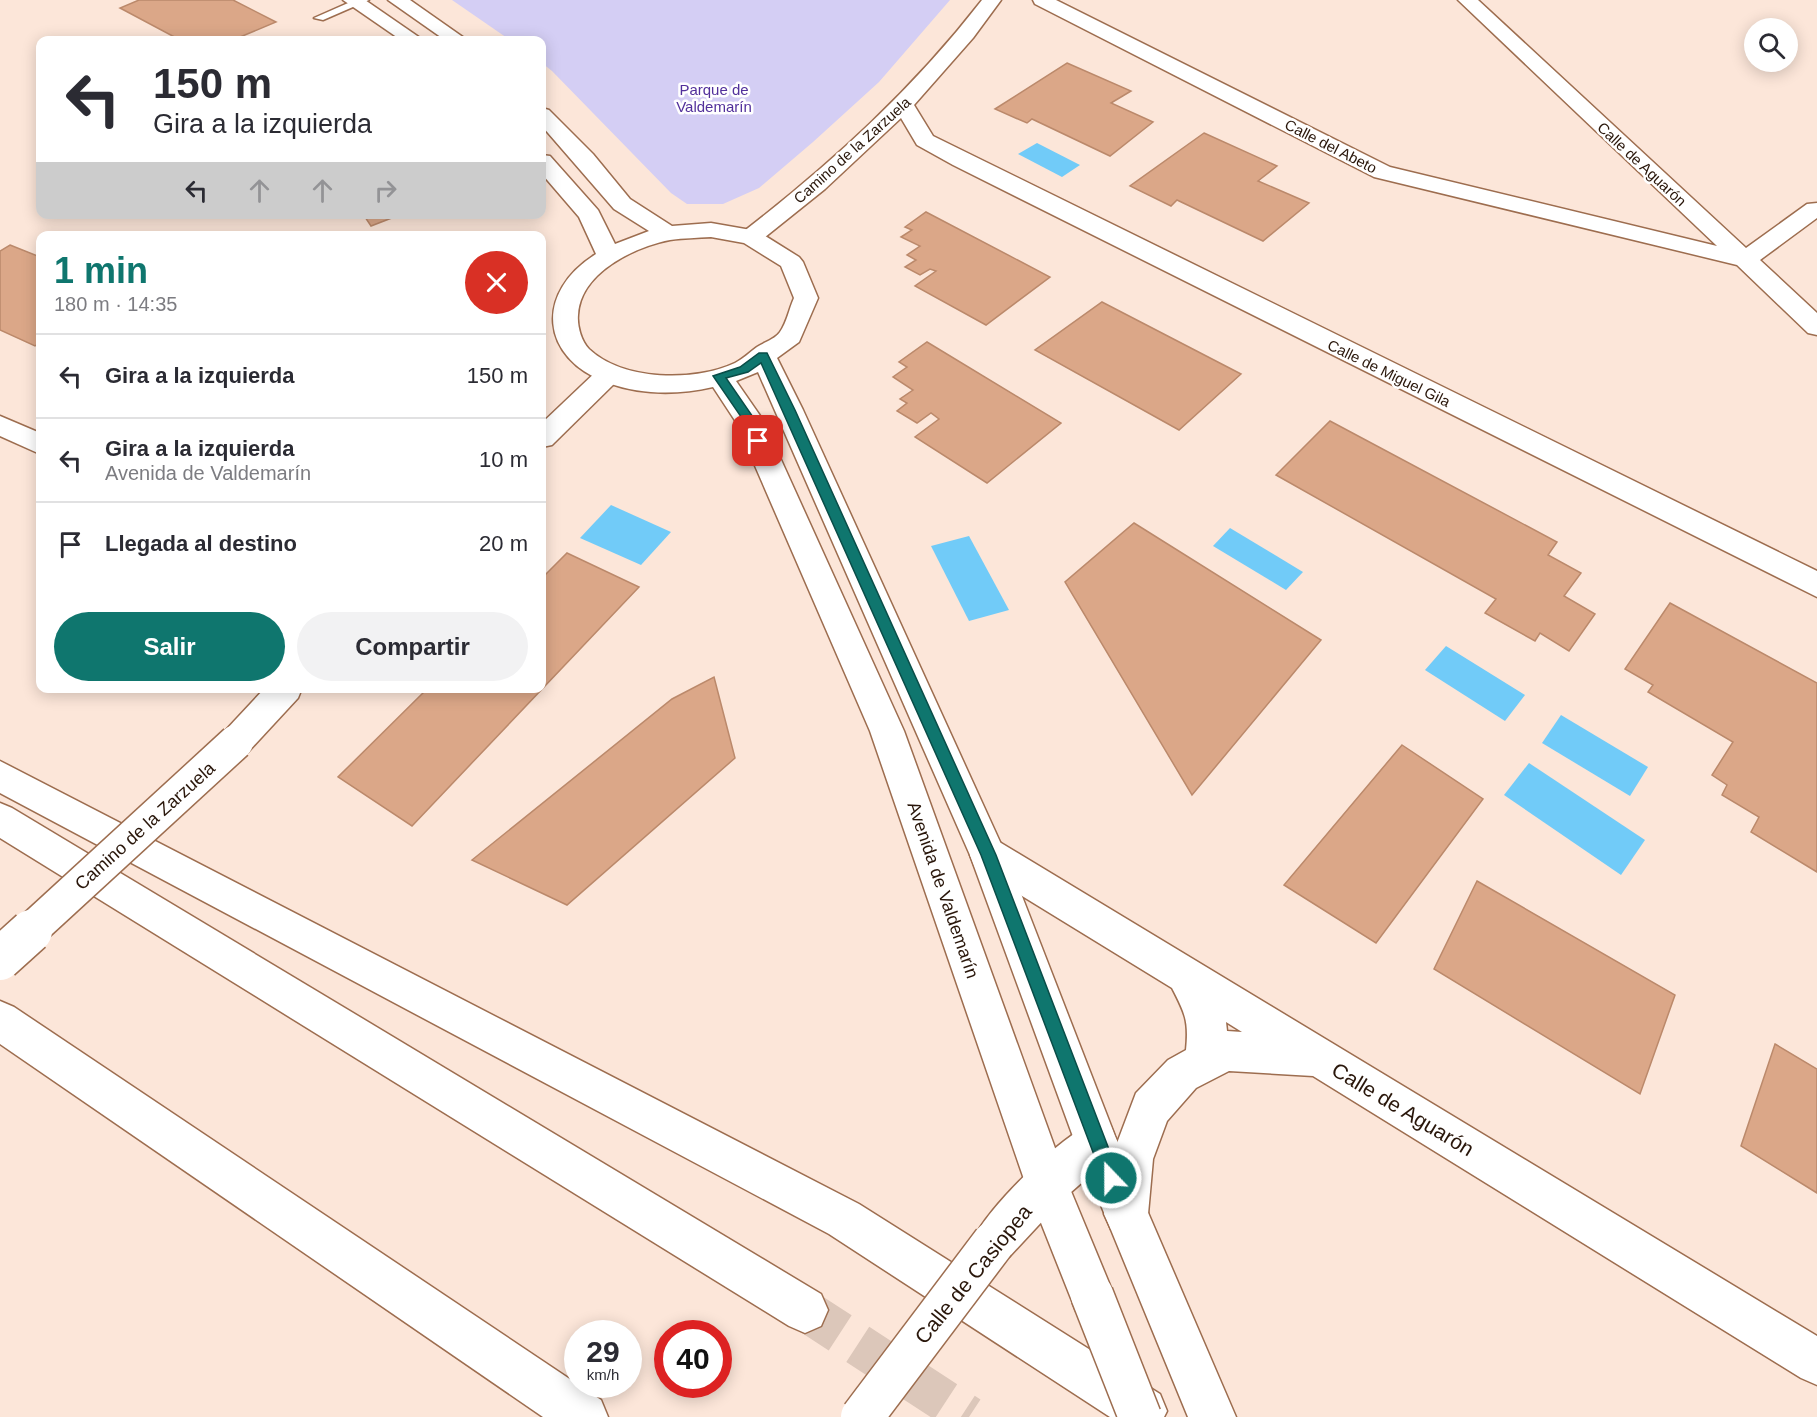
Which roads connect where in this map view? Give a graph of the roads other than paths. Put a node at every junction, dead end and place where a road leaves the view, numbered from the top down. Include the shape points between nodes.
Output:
1 (397, 0) edge
2 (992, 0) edge
3 (1042, 0) edge
4 (1467, 0) edge
5 (358, 1) edge
6 (318, 18) dead end
7 (406, 36) edge
8 (451, 36) edge
9 (904, 106) junction
10 (546, 118) edge
11 (858, 149) junction
12 (962, 160) junction
13 (546, 166) edge
14 (1815, 209) dead end
15 (668, 233) junction
16 (751, 237) junction
17 (608, 255) junction
18 (1745, 260) junction
19 (1817, 327) edge
20 (763, 356) junction
21 (609, 374) junction
22 (719, 376) junction
23 (0, 425) edge
24 (546, 429) edge
25 (36, 442) edge
26 (1817, 585) edge
27 (281, 693) edge
28 (0, 776) edge
29 (0, 819) edge
30 (988, 855) junction
31 (0, 958) edge
32 (1184, 975) junction
33 (0, 1021) edge
34 (1316, 1056) junction
35 (1204, 1062) junction
36 (1096, 1142) junction
37 (1047, 1185) junction
38 (1126, 1214) junction
39 (805, 1310) tunnel mouth
40 (1817, 1362) edge
41 (584, 1417) edge
42 (862, 1417) edge
43 (1140, 1417) edge
44 (1153, 1417) edge
45 (1212, 1417) edge

1 - 8 main road
2 - 9 main road, Camino de la Zarzuela
3 - 18 main road, Calle del Abeto via 1382,172
4 - 18 main road, Calle de Aguarón
5 - 6 lane
5 - 7 main road
9 - 11 main road, Camino de la Zarzuela
9 - 12 main road, Calle de Miguel Gila via 926,140
10 - 15 main road via 622,204
11 - 12 main road, Calle de Miguel Gila via 895,147
11 - 16 main road, Camino de la Zarzuela
12 - 26 main road, Calle de Miguel Gila
13 - 17 main road via 590,215
14 - 18 main road
15 - 16 main road via 711,230
15 - 17 main road
16 - 20 main road via 791,262 806,298 789,338
17 - 21 main road via 582,276 570,294 565,314 568,334 580,355
18 - 19 main road, Calle de Aguarón
20 - 22 main road via 744,369
20 - 30 main road
21 - 22 main road via 673,384
21 - 24 main road
22 - 37 main road, Avenida de Valdemarín via 749,420 887,731
23 - 25 main road
27 - 31 main road, Camino de la Zarzuela, bridge via 237,742
28 - 44 main road via 844,1219
29 - 39 main road
30 - 32 main road, Calle de Aguarón
30 - 36 main road
32 - 34 main road, Calle de Aguarón
32 - 35 main road via 1200,999 1209,1025
33 - 41 main road
34 - 35 main road via 1226,1051
34 - 40 main road, Calle de Aguarón
35 - 38 main road via 1182,1074 1150,1108 1132,1159
36 - 37 main road, Calle de Casiopea
36 - 38 main road
37 - 42 main road, Calle de Casiopea, bridge via 994,1242
37 - 43 main road, Avenida de Valdemarín, bridge
38 - 45 main road

